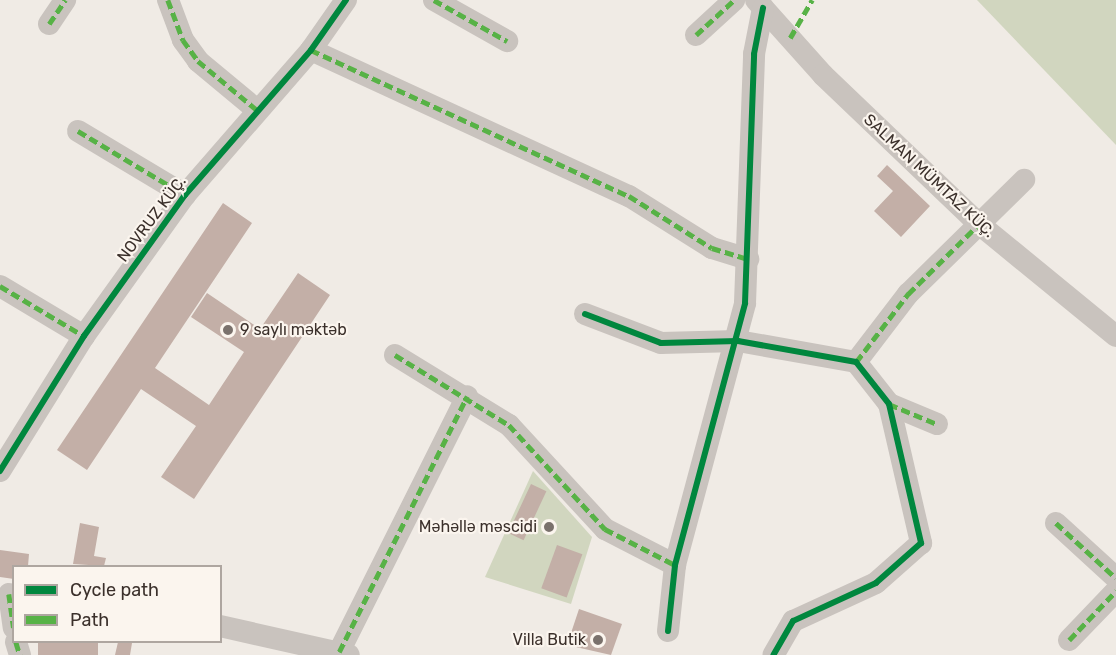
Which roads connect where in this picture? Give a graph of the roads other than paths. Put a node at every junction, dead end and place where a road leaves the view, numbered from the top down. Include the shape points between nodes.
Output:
1 (64, 0) edge
2 (168, 0) edge
3 (346, 0) edge
4 (434, 0) edge
5 (734, 0) edge
6 (759, 4) edge
7 (49, 24) dead end
8 (696, 35) dead end
9 (507, 41) dead end
10 (311, 50) junction
11 (257, 110) junction
12 (78, 131) dead end
13 (1024, 180) dead end
14 (185, 195) junction
15 (979, 224) junction
16 (748, 259) junction
17 (0, 286) edge
18 (585, 314) dead end
19 (84, 336) junction
20 (1116, 336) edge
21 (738, 341) junction
22 (395, 355) dead end
23 (856, 362) junction
24 (467, 396) junction
25 (889, 404) junction
26 (937, 424) dead end
27 (0, 471) edge
28 (1056, 523) dead end
29 (675, 565) junction
30 (1116, 578) edge
31 (1116, 591) edge
32 (8, 594) edge
33 (12, 617) edge
34 (222, 627) edge
35 (668, 631) dead end
36 (1070, 640) dead end
37 (269, 646) edge
38 (344, 654) edge
39 (773, 655) edge

1 - 7 street
2 - 11 street via 183,40 198,61
3 - 10 street, NOVRUZ KÜÇ.
4 - 9 street
5 - 8 street
6 - 15 street, SALMAN MÜMTAZ KÜÇ. via 823,75
6 - 16 street
10 - 11 street, NOVRUZ KÜÇ.
10 - 16 street via 629,196 712,248
11 - 14 street, NOVRUZ KÜÇ.
12 - 14 street
13 - 15 street
14 - 19 street, NOVRUZ KÜÇ.
15 - 20 street, SALMAN MÜMTAZ KÜÇ.
15 - 23 street via 908,294
16 - 21 street
17 - 19 street
18 - 21 street via 661,343
19 - 27 street, NOVRUZ KÜÇ.
21 - 23 street
21 - 29 street
22 - 24 street
23 - 25 street
24 - 29 street via 509,425 605,529
24 - 38 street
25 - 26 street
25 - 39 street via 921,543 876,584 793,621
28 - 30 street
29 - 35 street
31 - 36 street
32 - 33 street
34 - 37 street
37 - 38 street

